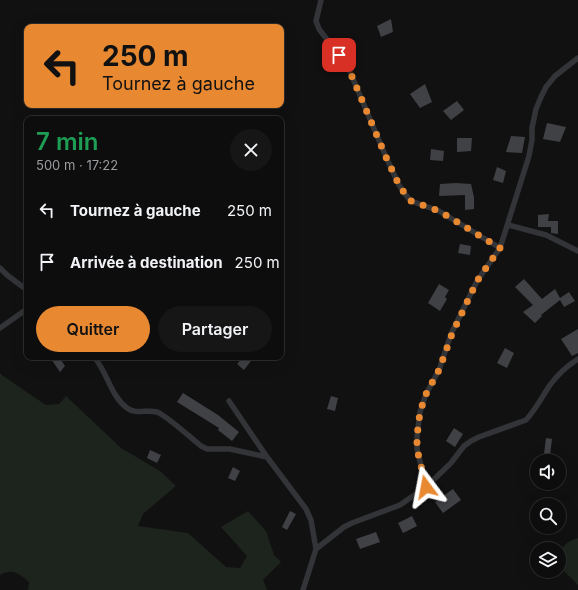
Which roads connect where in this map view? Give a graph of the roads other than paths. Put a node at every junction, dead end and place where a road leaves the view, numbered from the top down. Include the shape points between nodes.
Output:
1 (321, 0) edge
2 (578, 58) edge
3 (508, 225) junction
4 (500, 248) junction
5 (578, 251) edge
6 (0, 268) edge
7 (24, 288) edge
8 (24, 311) edge
9 (0, 328) edge
10 (578, 359) edge
11 (96, 360) edge
12 (229, 401) dead end
13 (267, 457) junction
14 (426, 487) junction
15 (316, 549) junction
16 (303, 590) edge

1 - 4 street via 316,21 319,29 348,67 386,157 405,194 411,201 439,211
2 - 3 street via 555,76 541,97 532,128 530,156
3 - 4 street
3 - 5 street via 546,235
4 - 14 street via 477,281 420,412 417,449
6 - 7 street
8 - 9 street
10 - 14 street via 556,378 526,420 471,441
11 - 13 street via 119,400 133,412 156,412 207,449 230,449
12 - 13 street
13 - 15 street via 306,509 311,520
14 - 15 street via 400,505 344,527
15 - 16 street

